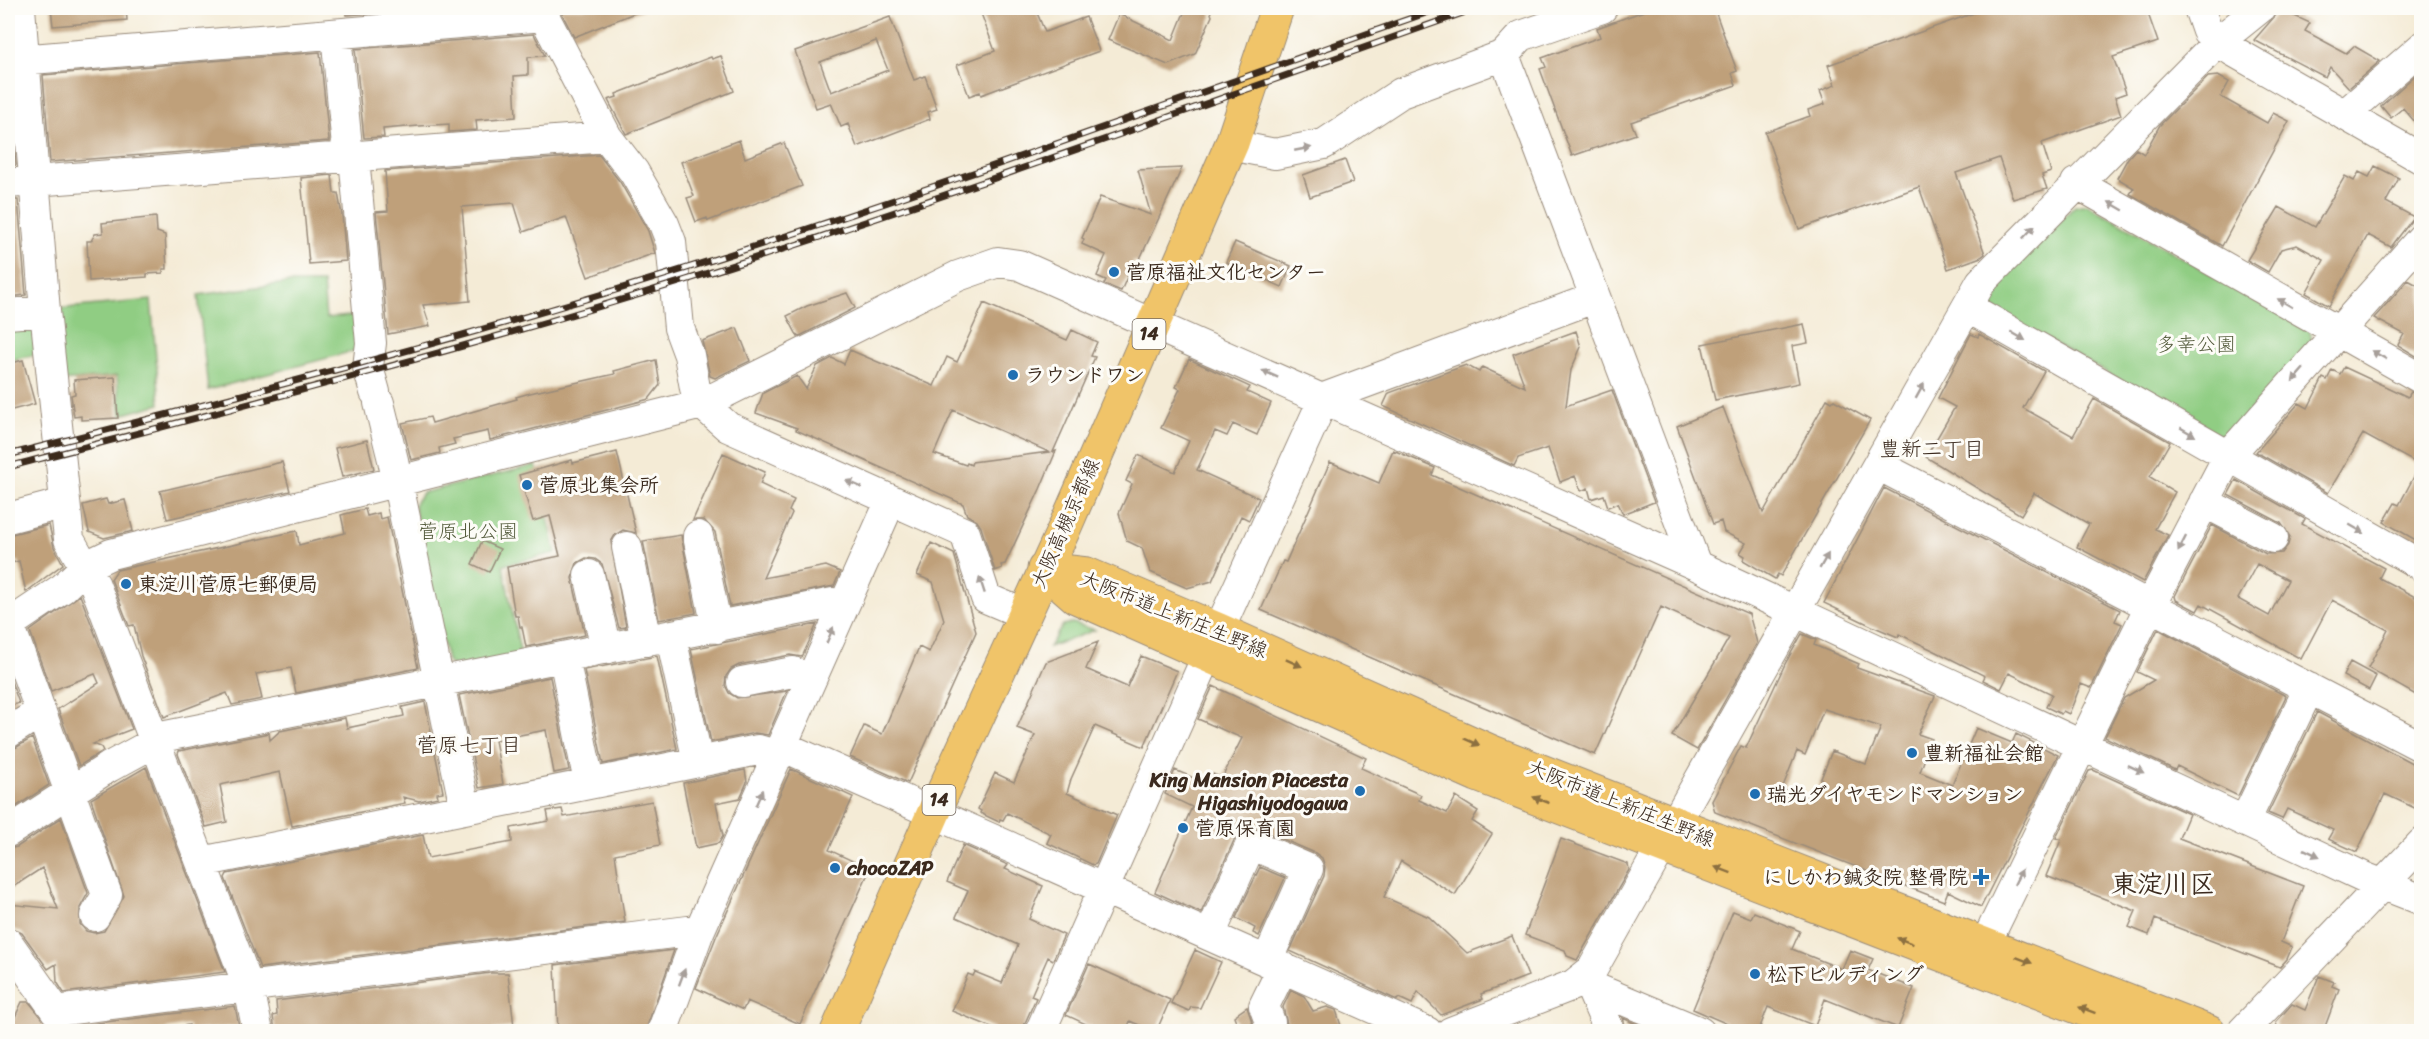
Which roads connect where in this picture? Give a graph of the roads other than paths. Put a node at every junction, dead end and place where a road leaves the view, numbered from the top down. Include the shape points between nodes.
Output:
1 (20, 8) edge
2 (1277, 8) edge
3 (1602, 8) edge
4 (2199, 8) edge
5 (2260, 8) edge
6 (542, 12) edge
7 (336, 34) junction
8 (2219, 41) junction
9 (2421, 47) edge
10 (1504, 55) junction
11 (16, 60) edge
12 (2344, 115) junction
13 (606, 136) junction
14 (1245, 148) dead end
15 (351, 157) junction
16 (2421, 159) edge
17 (21, 182) edge
18 (2076, 183) junction
19 (2421, 238) edge
20 (1594, 298) junction
21 (1967, 307) junction
22 (45, 311) junction
23 (8, 314) edge
24 (1154, 323) junction
25 (2337, 331) junction
26 (2421, 379) edge
27 (1324, 398) junction
28 (702, 404) junction
29 (2229, 455) junction
30 (1878, 465) junction
31 (397, 481) junction
32 (891, 500) junction
33 (2204, 502) junction
34 (65, 503) junction
35 (8, 518) edge
36 (698, 536) dead end
37 (2273, 538) dead end
38 (627, 546) dead end
39 (1696, 565) junction
40 (86, 566) junction
41 (2421, 566) edge
42 (1044, 569) junction
43 (589, 575) dead end
44 (2150, 606) junction
45 (843, 607) junction
46 (1795, 612) junction
47 (1024, 614) junction
48 (8, 624) edge
49 (717, 628) junction
50 (658, 639) junction
51 (1214, 642) junction
52 (606, 649) junction
53 (564, 657) junction
54 (811, 680) junction
55 (438, 682) junction
56 (742, 682) dead end
57 (2309, 688) junction
58 (40, 712) junction
59 (8, 733) edge
60 (156, 742) junction
61 (2082, 746) junction
62 (2421, 747) edge
63 (780, 751) junction
64 (698, 762) junction
65 (589, 783) junction
66 (70, 792) junction
67 (465, 808) junction
68 (933, 812) junction
69 (2245, 821) junction
70 (8, 832) edge
71 (1667, 835) junction
72 (2421, 843) edge
73 (201, 862) junction
74 (2382, 885) junction
75 (1103, 887) junction
76 (2421, 900) edge
77 (95, 916) dead end
78 (698, 934) junction
79 (1210, 935) junction
80 (8, 943) edge
81 (1979, 956) junction
82 (1275, 964) junction
83 (1587, 982) junction
84 (249, 988) junction
85 (51, 1021) edge
86 (1270, 1022) dead end
87 (258, 1032) edge
88 (662, 1032) edge
89 (837, 1032) edge
90 (1040, 1032) edge
91 (1427, 1032) edge
92 (1451, 1032) edge
93 (1610, 1032) edge
94 (1700, 1032) edge
95 (2142, 1032) edge
96 (2209, 1032) edge
97 (2242, 1032) edge

1 - 11 street
2 - 24 main road, 大阪高槻京都線 / 14 via 1232,143
3 - 10 street via 1521,36
4 - 8 street via 2207,31
5 - 8 street
6 - 7 street
6 - 13 street
7 - 11 street
7 - 15 street
8 - 12 street
8 - 18 street
9 - 12 street
14 -> 10 street via 1275,154 1323,144 1401,93
10 - 20 street
11 - 17 street
12 - 16 street
13 - 15 street
13 - 28 street via 646,191 671,242 679,328
15 - 17 street
15 - 31 street via 371,343 368,367
17 - 22 street
21 -> 18 street via 1981,282
25 -> 18 street
19 - 25 street
20 - 27 street
20 - 39 street
21 -> 29 street
30 -> 21 street
22 - 23 street
22 - 34 street
27 -> 24 street
24 - 28 street via 1019,265 998,262 958,276
24 - 42 main road, 大阪高槻京都線 / 14
26 -> 25 street
25 -> 29 street
27 - 39 street
27 - 51 street
28 - 31 street
32 -> 28 street via 728,427
29 - 33 street
29 -> 41 street
30 - 44 street
46 -> 30 street
31 - 40 street via 111,554
31 - 55 street
32 - 45 street
47 -> 32 street via 986,598 965,533
33 - 37 street
33 -> 44 street
34 - 35 street
34 - 40 street via 69,539
36 - 49 street
38 - 50 street
39 - 46 street
40 - 48 street via 63,588
40 - 60 street
42 - 47 main road, 大阪高槻京都線 / 14
42 - 51 main road, 大阪市道上新庄生野線 via 1076,597
43 - 52 street
44 - 57 street
44 - 61 street
45 - 49 street via 833,603
54 -> 45 street
46 - 61 street
46 - 71 street
47 - 68 main road, 大阪高槻京都線 / 14
48 - 58 street
49 - 50 street
50 - 52 street
50 - 64 street
51 - 71 main road, 大阪市道上新庄生野線 via 1477,775
51 - 75 street
52 - 53 street
53 - 55 street
53 - 65 street
54 - 56 street via 793,672
54 - 63 street
55 - 60 street via 166,736
55 - 67 street
57 - 62 street
57 - 69 street
58 - 59 street
58 - 66 street
60 - 66 street
60 - 73 street
61 -> 69 street
81 -> 61 street
63 - 64 street via 758,750
63 - 68 street
78 -> 63 street
64 - 65 street
65 - 67 street
66 - 70 street
66 - 77 street via 107,895
67 - 73 street
68 - 75 street
68 - 89 main road, 大阪高槻京都線 / 14
69 -> 74 street
71 - 81 main road, 大阪市道上新庄生野線
71 - 83 street
72 - 74 street
73 - 84 street
74 - 76 street
74 - 97 street
75 - 79 street
75 - 90 street
78 - 84 street via 688,930
88 -> 78 street
79 - 82 street
79 - 82 street via 1256,832 1314,857
80 - 85 street
95 -> 81 main road, 大阪市道上新庄生野線
81 -> 96 main road, 大阪市道上新庄生野線
82 - 86 street via 1264,1006
82 - 91 street
83 - 92 street
83 - 93 street
83 - 94 street
84 - 85 street
84 - 87 street

